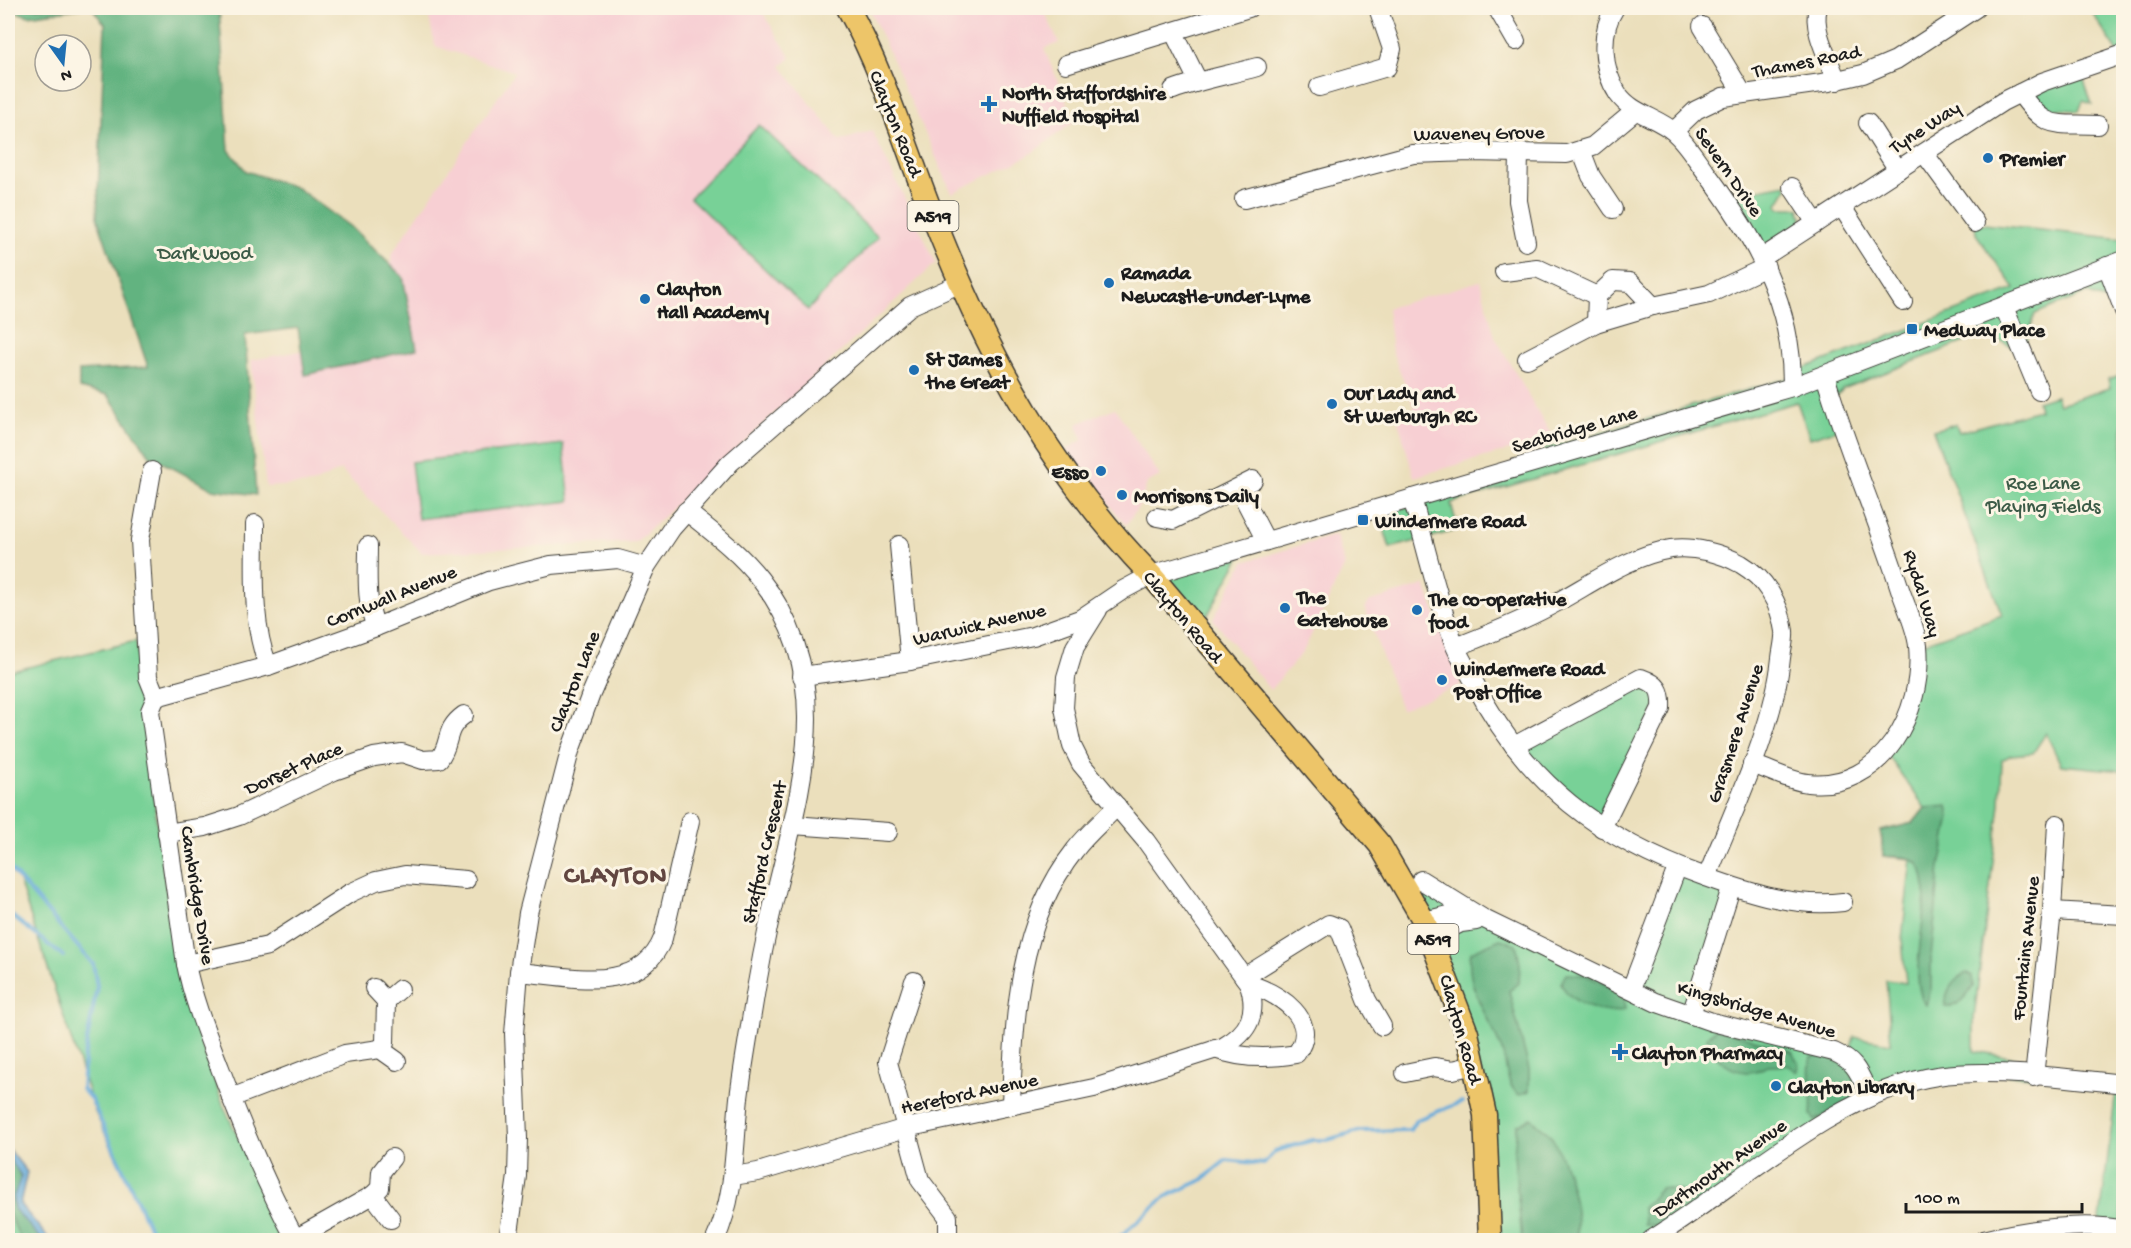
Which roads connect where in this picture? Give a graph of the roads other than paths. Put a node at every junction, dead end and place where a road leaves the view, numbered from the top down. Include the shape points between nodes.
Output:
1 (848, 8) edge
2 (1249, 8) edge
3 (1378, 8) edge
4 (1497, 8) edge
5 (1615, 8) edge
6 (1818, 8) edge
7 (1976, 8) edge
8 (1702, 26) dead end
9 (1174, 33) junction
10 (1516, 41) dead end
11 (2124, 54) edge
12 (1066, 64) dead end
13 (1257, 67) dead end
14 (1198, 81) junction
15 (1837, 81) junction
16 (1319, 87) dead end
17 (1173, 90) dead end
18 (2020, 93) junction
19 (1743, 94) junction
20 (1635, 111) junction
21 (1869, 123) dead end
22 (2098, 125) dead end
23 (1674, 131) junction
24 (1581, 150) junction
25 (1519, 153) junction
26 (1924, 153) junction
27 (1898, 170) junction
28 (1791, 196) dead end
29 (1244, 199) dead end
30 (1842, 207) junction
31 (1613, 209) dead end
32 (1816, 223) junction
33 (1975, 223) dead end
34 (1526, 242) dead end
35 (1764, 262) junction
36 (2115, 263) edge
37 (1504, 272) dead end
38 (2027, 278) dead end
39 (961, 283) junction
40 (2038, 293) junction
41 (1597, 296) junction
42 (1903, 302) dead end
43 (1653, 306) junction
44 (2004, 307) junction
45 (2124, 311) edge
46 (1596, 323) junction
47 (1527, 359) dead end
48 (1825, 375) junction
49 (1791, 387) junction
50 (2039, 391) dead end
51 (152, 471) dead end
52 (1412, 498) junction
53 (686, 511) junction
54 (1156, 517) dead end
55 (256, 524) dead end
56 (1266, 541) junction
57 (370, 543) dead end
58 (899, 545) dead end
59 (646, 567) junction
60 (1151, 575) junction
61 (1100, 607) junction
62 (376, 627) junction
63 (1059, 628) junction
64 (1075, 647) junction
65 (1456, 647) junction
66 (910, 661) junction
67 (268, 666) junction
68 (802, 676) junction
69 (156, 697) junction
70 (464, 715) dead end
71 (1514, 746) junction
72 (1752, 764) junction
73 (1116, 807) junction
74 (690, 821) dead end
75 (2057, 824) dead end
76 (793, 825) junction
77 (1602, 828) junction
78 (888, 832) dead end
79 (167, 833) junction
80 (1677, 868) junction
81 (1707, 878) junction
82 (466, 879) dead end
83 (1421, 880) dead end
84 (1731, 888) junction
85 (1843, 902) dead end
86 (2052, 911) junction
87 (2124, 915) edge
88 (1484, 919) junction
89 (1428, 929) junction
90 (186, 964) junction
91 (519, 972) junction
92 (915, 981) dead end
93 (1246, 981) junction
94 (400, 989) dead end
95 (1631, 989) junction
96 (1691, 1016) junction
97 (1382, 1026) dead end
98 (381, 1048) junction
99 (1215, 1049) junction
100 (397, 1061) dead end
101 (1474, 1065) junction
102 (1405, 1073) dead end
103 (2034, 1077) junction
104 (2124, 1084) edge
105 (1870, 1097) junction
106 (231, 1098) junction
107 (1011, 1105) junction
108 (906, 1128) junction
109 (381, 1164) dead end
110 (733, 1176) junction
111 (373, 1195) junction
112 (391, 1219) dead end
113 (2124, 1230) edge
114 (1492, 1234) edge
115 (295, 1240) edge
116 (508, 1240) edge
117 (715, 1240) edge
118 (948, 1240) edge
119 (1651, 1240) edge
120 (1984, 1240) edge

1 - 39 main road, Clayton Road / A519 via 901,127
2 - 9 street
3 - 16 street via 1392,49 1387,67
4 - 10 street
5 - 20 street, Severn Drive via 1604,49 1607,71 1618,95
6 - 15 street via 1821,38
7 - 15 street, Thames Road via 1896,60
8 - 19 street
9 - 12 street
9 - 14 street
11 - 18 street, Tyne Way
13 - 14 street
14 - 17 street
15 - 19 street, Thames Road
18 - 22 street via 2041,119
18 - 26 street, Tyne Way
19 - 23 street, Thames Road via 1709,102
20 - 23 street, Severn Drive
20 - 24 street, Waveney Grove via 1593,146
21 - 27 street
23 - 35 street, Severn Drive via 1725,198
24 - 25 street, Waveney Grove via 1567,154
24 - 31 street via 1591,177
25 - 29 street, Waveney Grove via 1413,154
25 - 34 street via 1518,201
26 - 27 street, Tyne Way
26 - 33 street
27 - 30 street, Tyne Way
28 - 32 street
30 - 32 street, Tyne Way
30 - 42 street
32 - 35 street, Tyne Way
35 - 43 street, Tyne Way via 1709,294
35 - 49 street, Severn Drive via 1777,292 1787,336
36 - 40 street, Seabridge Lane
36 - 45 street, Seabridge Lane
37 - 41 street via 1537,268
38 - 40 street
39 - 53 street, Clayton Lane via 910,306 730,464
39 - 60 main road, Clayton Road / A519 via 985,340 1029,420 1111,533
40 - 44 street, Seabridge Lane
41 - 43 street via 1613,281 1630,282
41 - 46 street
43 - 46 street, Tyne Way
44 - 48 street, Seabridge Lane
44 - 50 street
46 - 47 street, Tyne Way
48 - 49 street, Seabridge Lane
48 - 72 street, Rydal Way via 1918,645 1916,679 1909,711 1891,748 1878,762 1854,776 1831,783 1807,783
49 - 52 street, Seabridge Lane
51 - 69 street, Cambridge Drive via 131,538 148,677
52 - 56 street, Seabridge Lane
52 - 65 street
53 - 59 street, Clayton Lane
53 - 68 street, Stafford Crescent via 740,556 760,579 791,634
54 - 56 street via 1173,520 1246,484
55 - 67 street via 258,641
56 - 60 street, Seabridge Lane
57 - 62 street via 368,594
58 - 66 street
59 - 62 street, Cornwall Avenue via 618,560 551,565 489,580
59 - 91 street, Clayton Lane via 570,751 528,913
60 - 61 street, Warwick Avenue
60 - 89 main road, Clayton Road / A519 via 1380,845
61 - 63 street, Warwick Avenue
61 - 64 street, Hereford Avenue
62 - 67 street, Cornwall Avenue
63 - 64 street
63 - 66 street, Warwick Avenue via 984,648
64 - 73 street, Hereford Avenue via 1066,677 1067,729 1081,764
65 - 71 street via 1489,712
65 - 72 street, Grasmere Avenue via 1538,612 1636,560 1671,549 1727,556 1755,573 1768,588 1784,632 1779,675
66 - 68 street, Warwick Avenue
67 - 69 street, Cornwall Avenue
68 - 76 street, Stafford Crescent via 808,741
69 - 79 street, Cambridge Drive via 150,711
70 - 79 street, Dorset Place via 446,721 444,766 402,753 374,758 334,771 239,816 205,828
71 - 77 street via 1550,789
71 - 77 street via 1641,678 1655,683 1662,694 1661,708
72 - 81 street, Grasmere Avenue
73 - 93 street, Hereford Avenue via 1146,841
73 - 107 street via 1075,849 1050,886 1039,914 1019,993
74 - 91 street via 663,938 647,965 615,978
75 - 86 street, Fountains Avenue
76 - 78 street
76 - 110 street, Stafford Crescent via 750,1026
77 - 80 street
79 - 90 street, Cambridge Drive
80 - 81 street
80 - 95 street
81 - 84 street
82 - 90 street via 405,875 376,881 322,909 268,946
83 - 88 street, Kingsbridge Avenue
84 - 85 street via 1807,902
84 - 96 street
86 - 87 street
86 - 103 street, Fountains Avenue
88 - 89 street, Kingsbridge Avenue via 1457,913
88 - 95 street, Kingsbridge Avenue
89 - 101 main road, Clayton Road / A519 via 1458,1004
90 - 106 street, Cambridge Drive
91 - 116 street, Clayton Lane via 514,1034 517,1176
92 - 108 street via 888,1062
93 - 97 street via 1329,924 1339,928 1367,1000
93 - 99 street, Hereford Avenue via 1253,998 1249,1026 1239,1038
93 - 99 street, Hereford Avenue via 1265,989 1303,1019 1303,1044 1296,1054 1273,1058 1235,1056
94 - 98 street via 380,994 385,1043
95 - 96 street, Kingsbridge Avenue
96 - 105 street, Kingsbridge Avenue via 1834,1052 1854,1064
98 - 100 street
98 - 106 street via 345,1054
99 - 107 street, Hereford Avenue via 1094,1088
101 - 102 street
101 - 114 main road, Clayton Road / A519 via 1485,1114
103 - 104 street, Dartmouth Avenue
103 - 105 street, Dartmouth Avenue via 1938,1075
105 - 119 street, Dartmouth Avenue via 1829,1117
106 - 115 street, Cambridge Drive
107 - 108 street, Hereford Avenue
108 - 110 street, Hereford Avenue
108 - 118 street via 920,1180 948,1217
109 - 111 street via 380,1188
110 - 117 street, Stafford Crescent via 729,1203
111 - 112 street
111 - 115 street
113 - 120 street via 2062,1228

